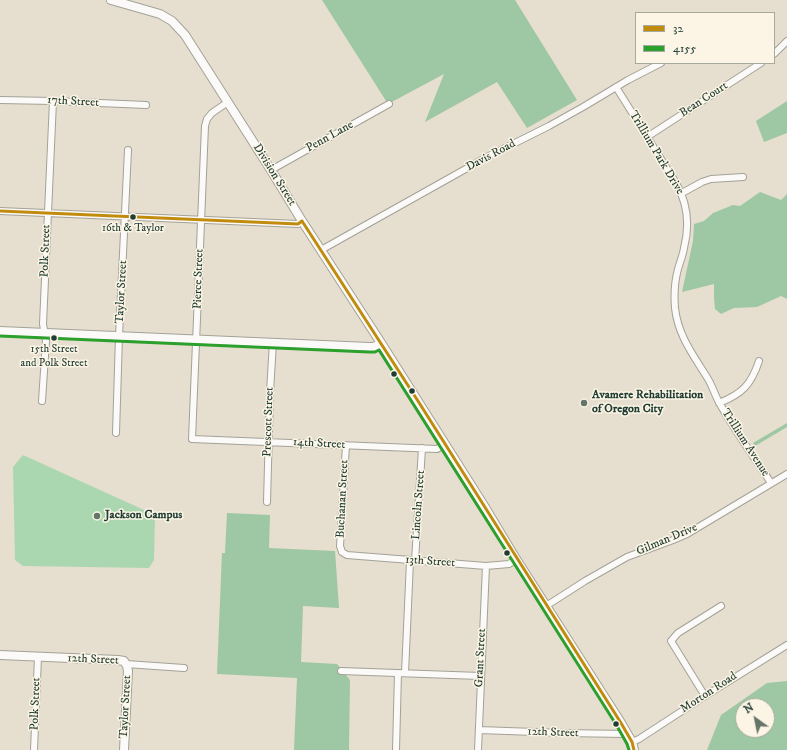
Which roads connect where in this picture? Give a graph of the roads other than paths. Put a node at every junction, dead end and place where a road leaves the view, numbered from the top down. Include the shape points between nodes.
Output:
1 (111, 0) edge
2 (787, 40) edge
3 (775, 53) edge
4 (659, 64) edge
5 (759, 64) edge
6 (616, 87) junction
7 (0, 100) edge
8 (53, 101) junction
9 (228, 102) junction
10 (389, 104) dead end
11 (146, 106) dead end
12 (647, 137) junction
13 (128, 150) dead end
14 (271, 170) junction
15 (743, 177) dead end
16 (682, 193) junction
17 (0, 211) edge
18 (48, 213) junction
19 (126, 217) junction
20 (201, 219) junction
21 (302, 221) junction
22 (321, 250) junction
23 (0, 331) edge
24 (44, 333) junction
25 (119, 336) junction
26 (197, 339) junction
27 (273, 342) junction
28 (381, 343) junction
29 (759, 361) dead end
30 (42, 401) dead end
31 (719, 403) junction
32 (116, 433) dead end
33 (192, 439) joint
34 (268, 442) junction
35 (445, 444) junction
36 (346, 445) junction
37 (422, 448) junction
38 (787, 474) edge
39 (771, 484) junction
40 (266, 502) dead end
41 (342, 552) joint
42 (516, 559) junction
43 (413, 561) junction
44 (486, 566) junction
45 (546, 606) junction
46 (721, 606) dead end
47 (787, 645) edge
48 (0, 655) edge
49 (38, 657) junction
50 (126, 664) junction
51 (184, 668) dead end
52 (341, 671) dead end
53 (402, 673) junction
54 (480, 676) junction
55 (705, 696) junction
56 (478, 730) junction
57 (627, 734) junction
58 (633, 746) edge
59 (34, 750) edge
60 (124, 750) edge
61 (396, 750) edge
62 (478, 750) edge

1 - 9 street, Division Street via 160,14 172,21 185,35
2 - 3 street
4 - 6 street, Davis Road
5 - 12 street, Bean Court
6 - 12 street, Trillium Park Drive
6 - 22 street, Davis Road via 584,107 487,157
7 - 8 street, 17th Street
8 - 11 street, 17th Street
8 - 18 street, Polk Street
9 - 14 street, Division Street
9 - 20 street, Pierce Street via 212,113 205,126
10 - 14 street, Penn Lane
12 - 16 street, Trillium Park Drive
13 - 19 street, Taylor Street
14 - 21 street, Division Street
15 - 16 street via 711,179
16 - 31 street, Trillium Park Drive via 688,217 685,248 678,270 674,299 676,316 687,345 712,385
17 - 18 street
18 - 19 street
18 - 24 street, Polk Street
19 - 20 street
19 - 25 street, Taylor Street
20 - 21 street via 298,224
20 - 26 street, Pierce Street
21 - 22 street, Division Street
22 - 28 street, Division Street
23 - 24 street
24 - 25 street
24 - 30 street, Polk Street via 46,341
25 - 26 street
25 - 32 street, Taylor Street
26 - 27 street
26 - 33 street, Pierce Street
27 - 28 street via 369,347
27 - 34 street, Prescott Street
28 - 35 street, Division Street
29 - 31 street via 749,384 737,395
31 - 39 street, Trillium Avenue
33 - 34 street, 14th Street
34 - 36 street, 14th Street
34 - 40 street, Prescott Street
35 - 37 street, 14th Street via 437,449
35 - 42 street, Division Street
36 - 37 street, 14th Street
36 - 41 street, Buchanan Street via 340,546
37 - 43 street, Lincoln Street
38 - 39 street, Gilman Drive
39 - 45 street, Gilman Drive via 687,534 626,557
41 - 43 street, 13th Street via 347,555
42 - 44 street, 13th Street via 509,564
42 - 45 street, Division Street
43 - 44 street, 13th Street
43 - 53 street, Lincoln Street
44 - 54 street, Grant Street
45 - 57 street, Division Street
46 - 55 street via 678,633 671,641
47 - 55 street, Morton Road
48 - 49 street, 12th Street
49 - 50 street, 12th Street via 120,660
49 - 59 street, Polk Street
50 - 51 street, 12th Street
50 - 60 street, Taylor Street via 128,671
52 - 53 street
53 - 54 street
53 - 61 street, Lincoln Street
54 - 56 street, Grant Street
55 - 58 street, Morton Road via 639,739
56 - 57 street, 12th Street
56 - 62 street, Grant Street
57 - 58 street, Division Street

